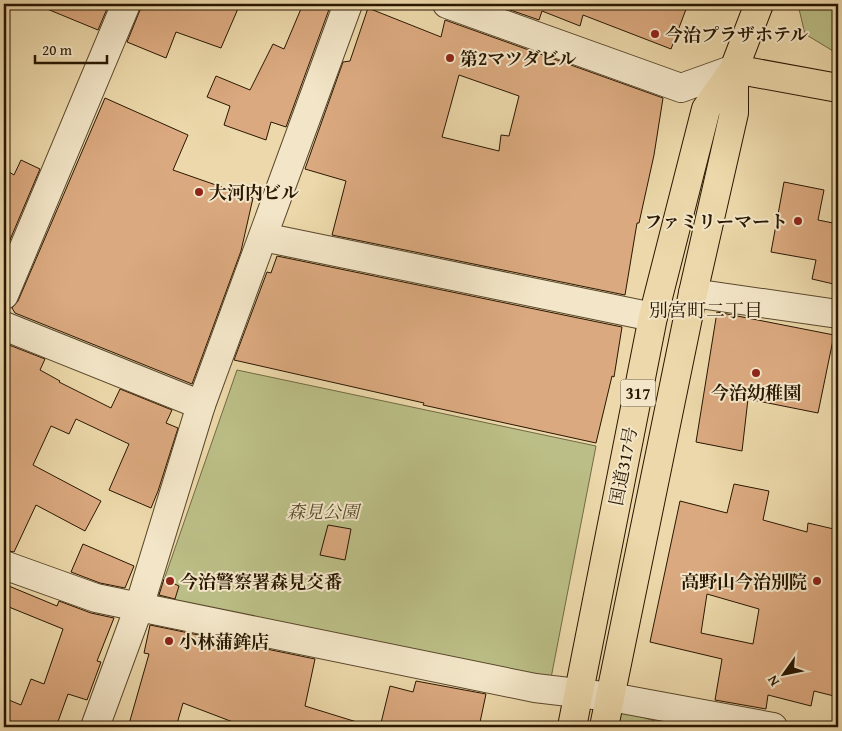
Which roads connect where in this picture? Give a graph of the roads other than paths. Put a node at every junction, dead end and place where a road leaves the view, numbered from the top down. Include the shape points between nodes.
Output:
1 (126, 4) edge
2 (348, 4) edge
3 (447, 4) edge
4 (759, 4) edge
5 (734, 69) junction
6 (838, 88) edge
7 (263, 237) junction
8 (694, 293) junction
9 (4, 295) edge
10 (838, 314) edge
11 (652, 317) junction
12 (4, 326) edge
13 (201, 405) junction
14 (4, 565) edge
15 (139, 607) junction
16 (578, 693) junction
17 (610, 697) junction
18 (96, 727) edge
19 (572, 727) edge
20 (604, 727) edge
21 (773, 727) edge

1 - 9 street
2 - 7 street
3 - 5 street via 681,88
4 - 5 main road, 国道317号 / 317
5 - 6 main road
5 - 8 main road, 国道317号 / 317 via 734,113
5 - 11 main road, 国道317号 / 317 via 706,109
7 - 11 street
7 - 13 street
8 - 10 street
8 - 17 main road, 国道317号 / 317
11 - 16 main road, 国道317号 / 317
12 - 13 street
13 - 15 street
14 - 15 street via 96,598
15 - 16 street via 536,688
15 - 18 street
16 - 17 street
16 - 19 main road, 国道317号 / 317
17 - 20 main road, 国道317号 / 317
17 - 21 street

